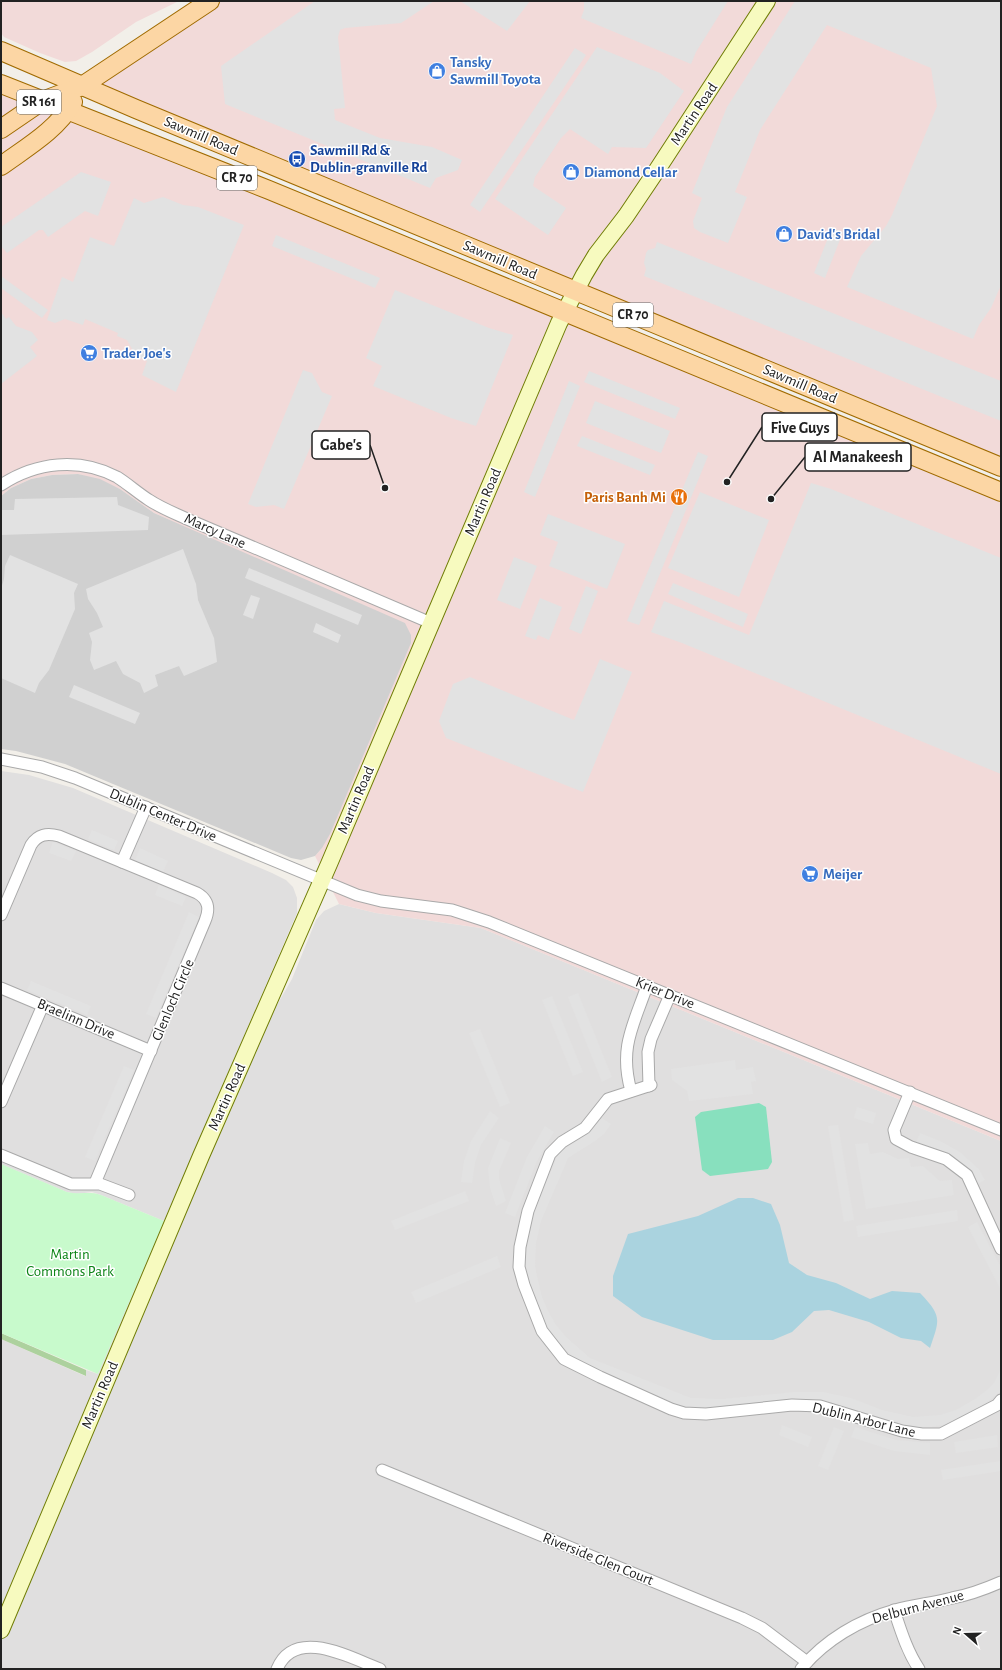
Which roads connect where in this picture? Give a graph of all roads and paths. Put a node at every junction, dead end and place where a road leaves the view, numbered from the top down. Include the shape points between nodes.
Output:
1 (210, 1) edge
2 (767, 1) edge
3 (1, 50) edge
4 (1, 84) edge
5 (82, 86) junction
6 (42, 101) junction
7 (68, 111) junction
8 (1, 129) edge
9 (1, 166) edge
10 (575, 291) junction
11 (564, 312) junction
12 (1001, 467) edge
13 (1, 485) edge
14 (1001, 492) edge
15 (431, 623) junction
16 (1, 759) edge
17 (146, 807) junction
18 (122, 862) junction
19 (322, 881) junction
20 (1, 915) edge
21 (647, 986) junction
22 (1, 988) edge
23 (670, 995) junction
24 (43, 1005) junction
25 (151, 1051) junction
26 (631, 1091) junction
27 (910, 1092) junction
28 (1, 1102) edge
29 (1001, 1130) edge
30 (1, 1155) edge
31 (95, 1183) junction
32 (129, 1195) dead end
33 (1001, 1248) edge
34 (1001, 1400) edge
35 (382, 1470) dead end
36 (1001, 1582) edge
37 (894, 1610) junction
38 (1, 1630) edge
39 (804, 1666) edge
40 (278, 1668) edge
41 (380, 1669) edge
42 (919, 1669) edge

1 - 5 main road, SR 161
2 - 10 street, Martin Road via 653,177 596,255
3 - 5 main road, Sawmill Road / CR 70
4 - 6 main road, Sawmill Road / CR 70
5 - 6 main road, SR 161
5 - 7 main road, SR 161
5 - 10 main road, Sawmill Road / CR 70
6 - 7 main road, Sawmill Road / CR 70
6 - 8 main road, SR 161
7 - 9 main road, SR 161 via 49,132
7 - 11 main road, Sawmill Road / CR 70 via 269,190
10 - 11 street, Martin Road
10 - 12 main road, Sawmill Road / CR 70
11 - 14 main road, Sawmill Road / CR 70
11 - 15 street, Martin Road
13 - 15 street, Marcy Lane via 24,473 47,466 93,468 115,477 153,502 187,519
15 - 19 street, Martin Road
16 - 17 street, Dublin Center Drive via 42,767
17 - 18 street
17 - 19 street, Dublin Center Drive
18 - 20 street, Glenloch Circle via 59,836 42,835 31,845
18 - 25 street, Glenloch Circle via 197,893 208,905 205,921
19 - 21 street, Krier Drive via 368,899 434,907 474,916
19 - 38 street, Martin Road via 201,1156
21 - 23 street, Krier Drive
21 - 26 street via 627,1044 626,1069
22 - 24 street, Braelinn Drive
23 - 26 street, Dublin Arbor Lane via 655,1028 648,1052 650,1085
23 - 27 street, Krier Drive
24 - 25 street, Braelinn Drive
24 - 28 street
25 - 31 street, Glenloch Circle
26 - 34 street, Dublin Arbor Lane via 608,1099 585,1128 562,1142 550,1154 528,1211 520,1247 519,1266 542,1331 564,1359 684,1413 706,1414 792,1405 820,1406 902,1431 941,1434 997,1405
27 - 29 street, Krier Drive
27 - 33 street via 894,1130 896,1139 946,1160 967,1174
30 - 31 street via 71,1184
31 - 32 street
35 - 39 street, Riverside Glen Court via 742,1618 768,1632
36 - 37 street, Delburn Avenue via 952,1599
37 - 39 street, Delburn Avenue via 858,1624 820,1649
37 - 42 street via 904,1641
40 - 41 street via 288,1655 300,1648 315,1646 330,1649

